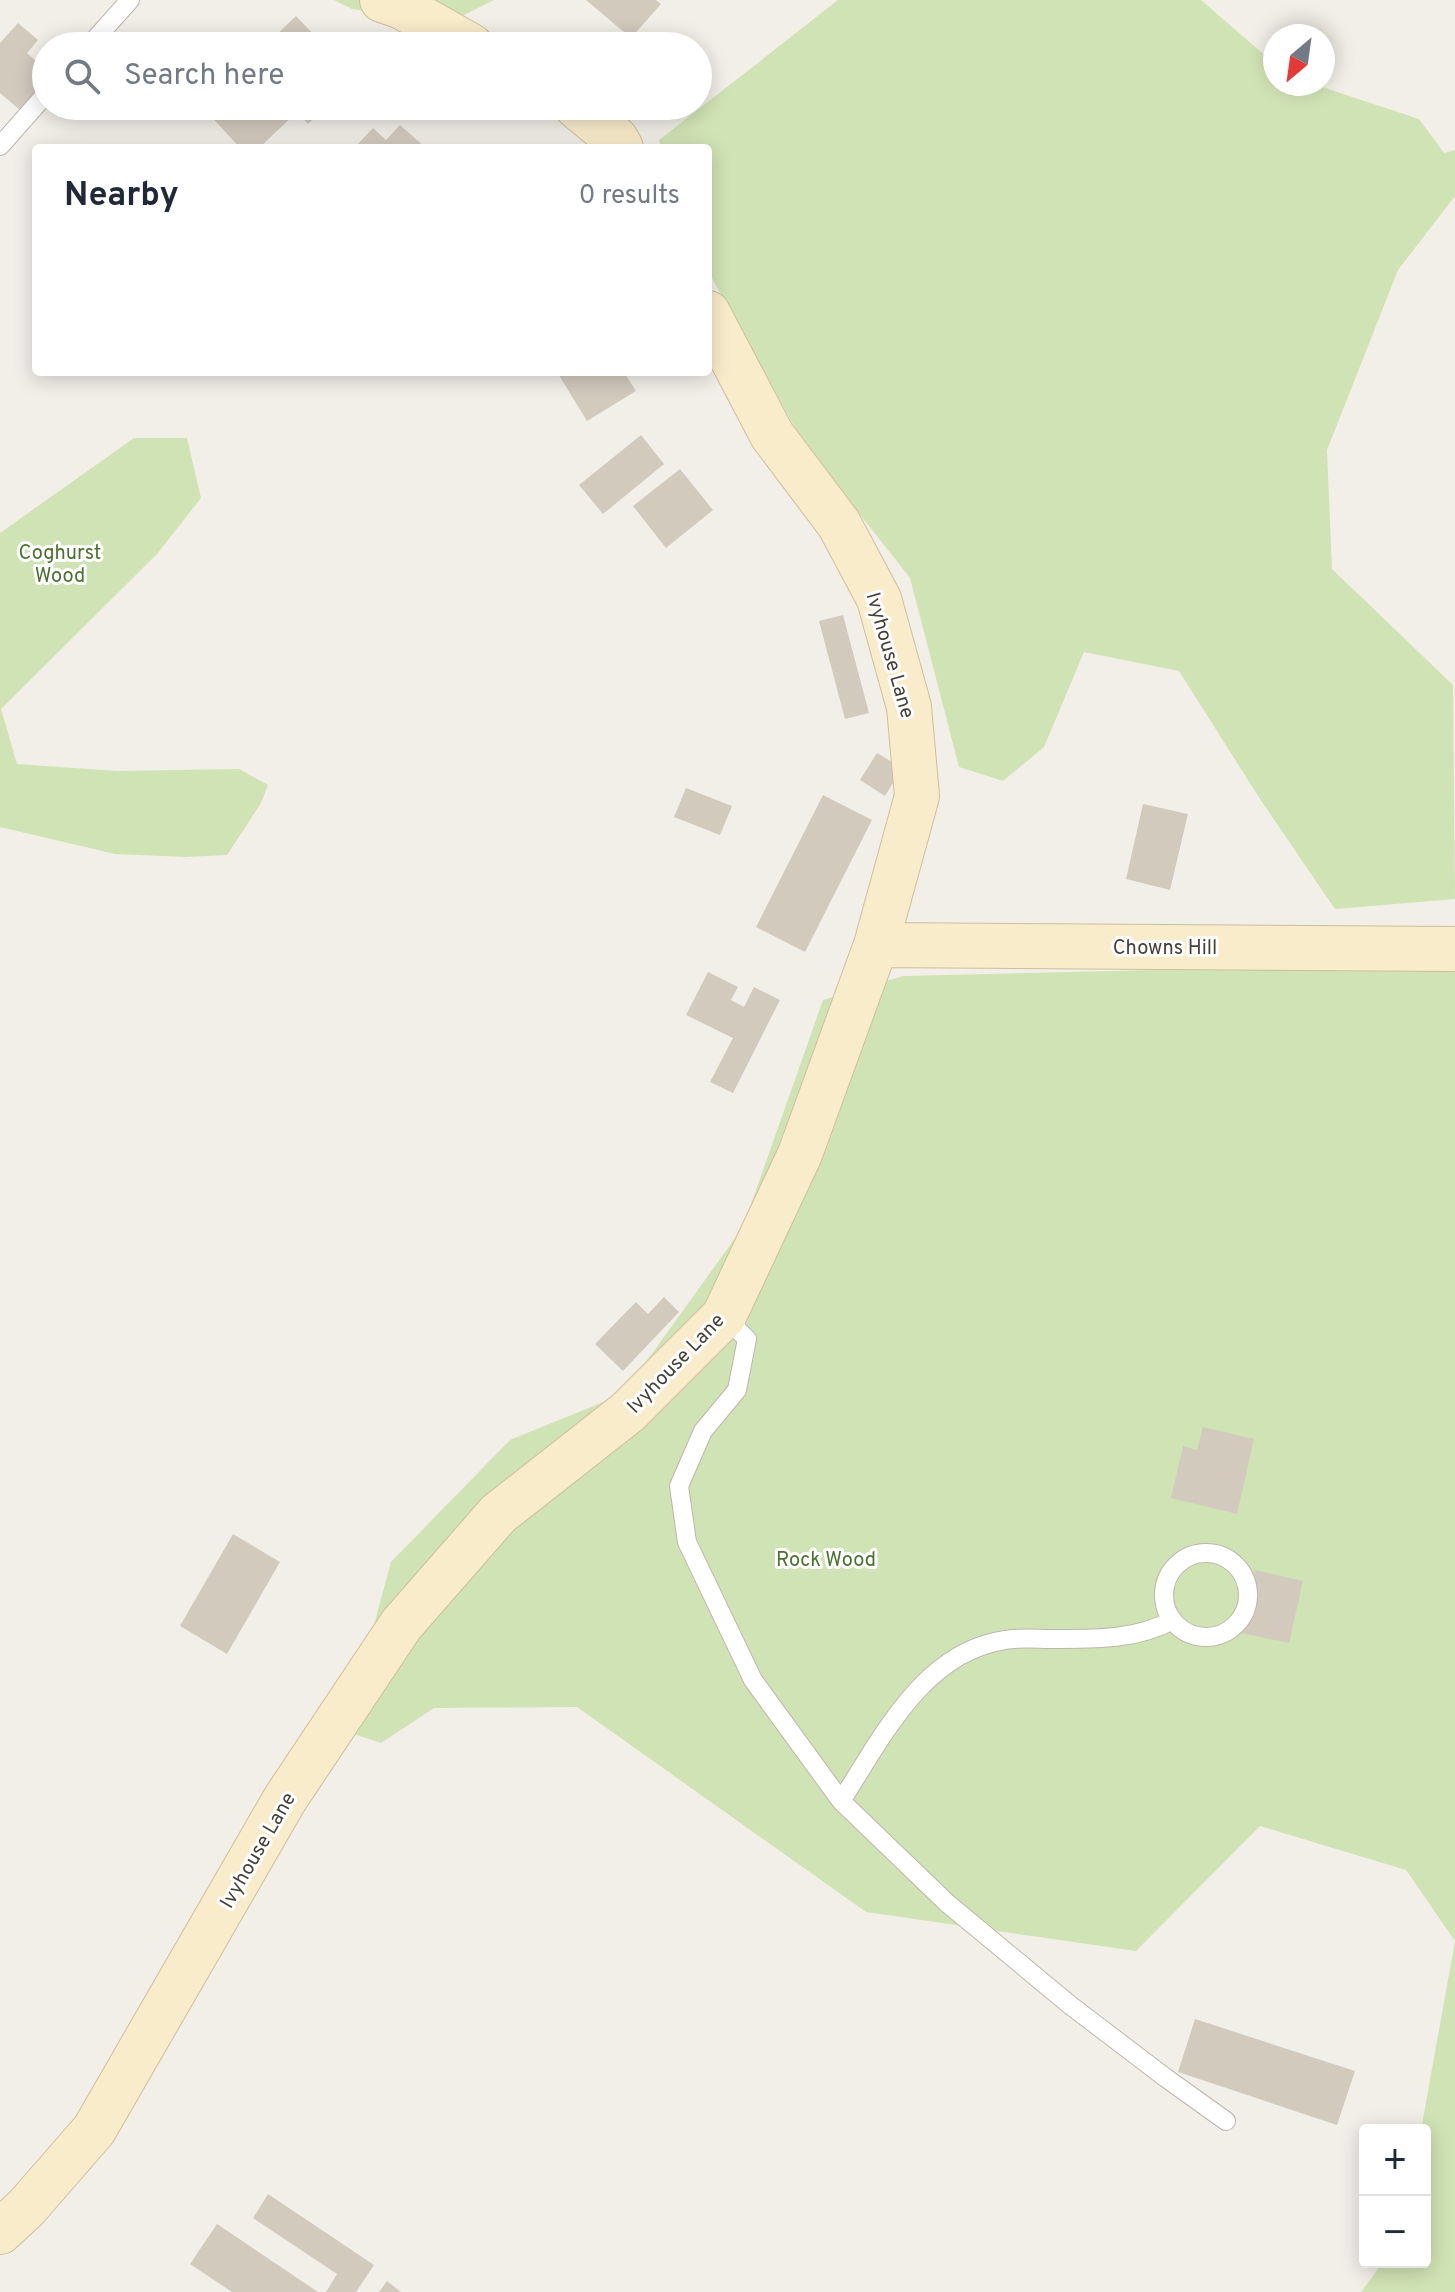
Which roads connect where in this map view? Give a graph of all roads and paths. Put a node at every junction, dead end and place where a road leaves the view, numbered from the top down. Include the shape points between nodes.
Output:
1 (130, 0) edge
2 (382, 0) edge
3 (101, 32) edge
4 (446, 32) edge
5 (32, 110) edge
6 (593, 120) edge
7 (619, 144) edge
8 (0, 146) edge
9 (712, 321) edge
10 (876, 945) junction
11 (1455, 949) edge
12 (724, 1316) junction
13 (1173, 1620) junction
14 (841, 1801) junction
15 (1226, 2121) dead end
16 (0, 2232) edge

1 - 3 lane
2 - 4 street
5 - 8 lane
6 - 7 street
9 - 10 street, Ivyhouse Lane via 772,435 839,524 879,599 909,707 917,796
10 - 11 street, Chowns Hill
10 - 12 street, Ivyhouse Lane via 800,1154
12 - 14 lane via 747,1339 737,1390 703,1431 679,1486 687,1542 753,1680
12 - 16 street, Ivyhouse Lane via 628,1412 498,1514 401,1625 285,1799 94,2130
13 - 13 lane via 1195,1636 1222,1634 1234,1626 1248,1602 1248,1588 1235,1564 1210,1553 1183,1559 1166,1581 1166,1608
13 - 14 lane via 1143,1634 1007,1639 969,1651 940,1667 916,1691
14 - 15 lane via 947,1903 1070,2005

